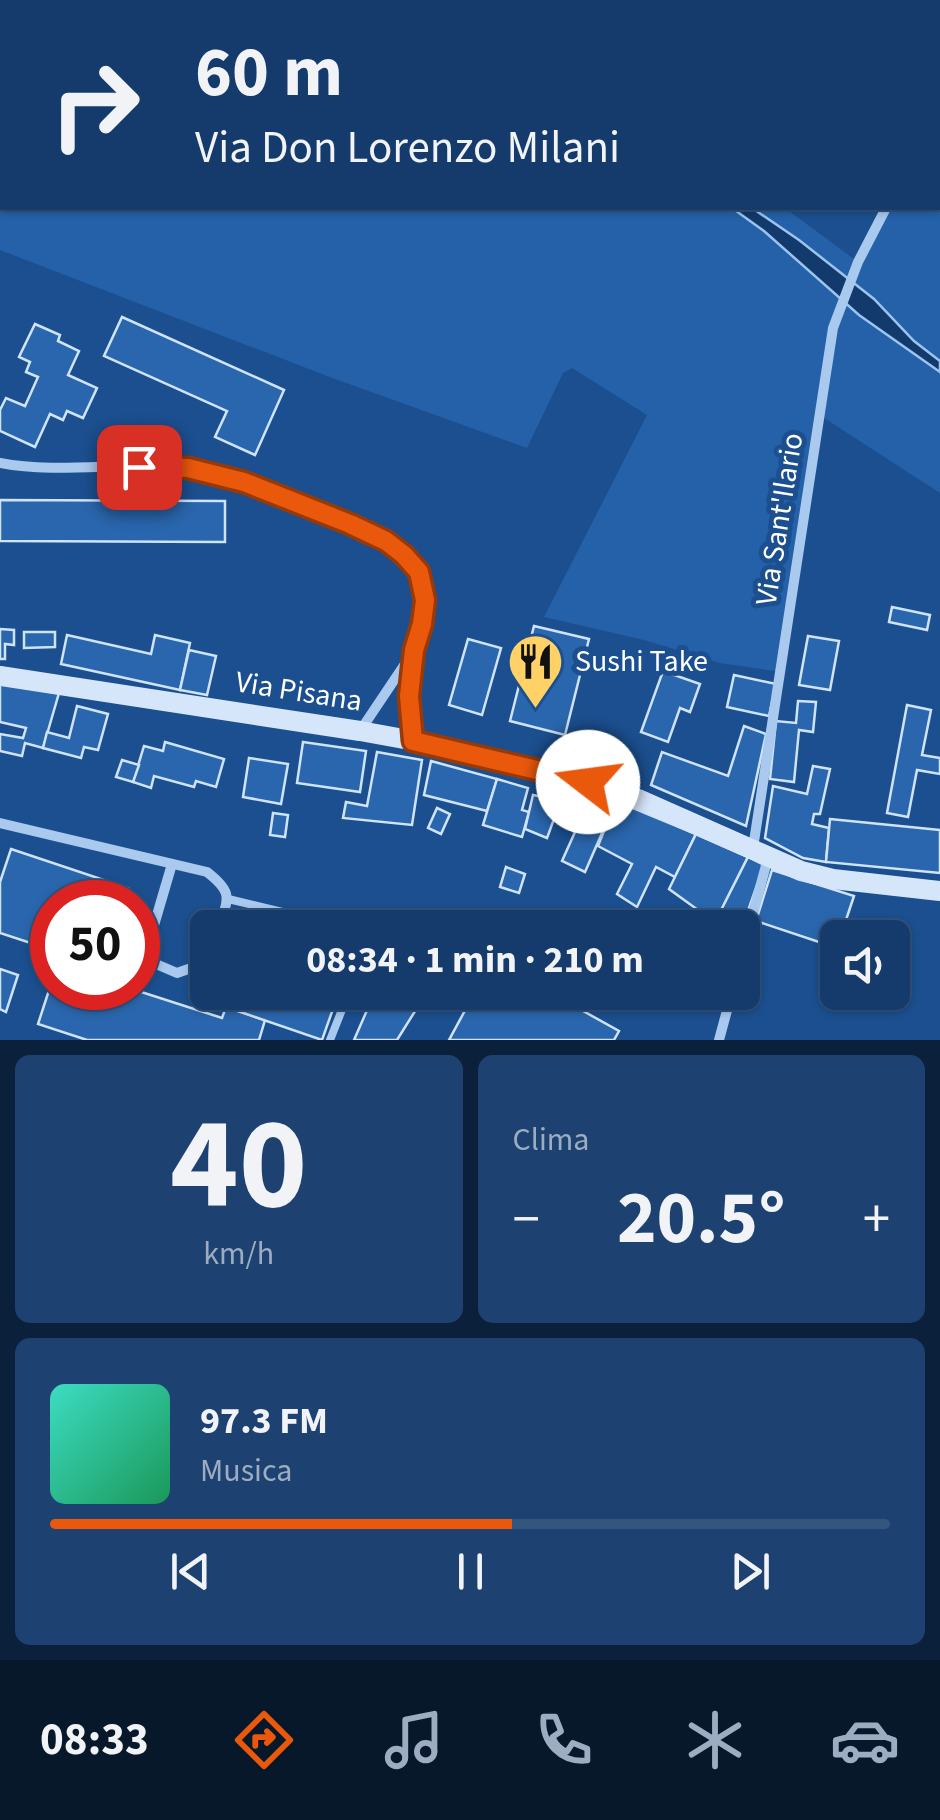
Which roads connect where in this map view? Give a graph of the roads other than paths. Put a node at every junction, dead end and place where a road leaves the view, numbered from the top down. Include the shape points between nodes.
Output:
1 (885, 210) edge
2 (0, 463) edge
3 (414, 650) junction
4 (0, 676) edge
5 (360, 731) junction
6 (413, 741) junction
7 (0, 823) edge
8 (760, 853) junction
9 (172, 864) junction
10 (940, 891) edge
11 (228, 898) junction
12 (224, 910) edge
13 (276, 910) edge
14 (750, 910) edge
15 (190, 968) edge
16 (342, 1010) edge
17 (727, 1010) edge
18 (330, 1040) edge
19 (719, 1040) edge

1 - 8 street, Via Sant'Ilario via 833,328
2 - 3 street via 201,470 350,524 399,550 419,572 424,612
3 - 5 street
3 - 6 street
4 - 5 main road, Via Pisana
5 - 6 main road, Via Pisana
6 - 8 main road, Via Pisana via 612,789
7 - 9 street
8 - 10 main road, Via Pisana via 833,879
8 - 14 street, Via Sant'Ilario
9 - 11 street via 207,872
9 - 15 street via 150,948 156,964 177,973
11 - 12 street
11 - 13 lane
16 - 18 lane
17 - 19 street

